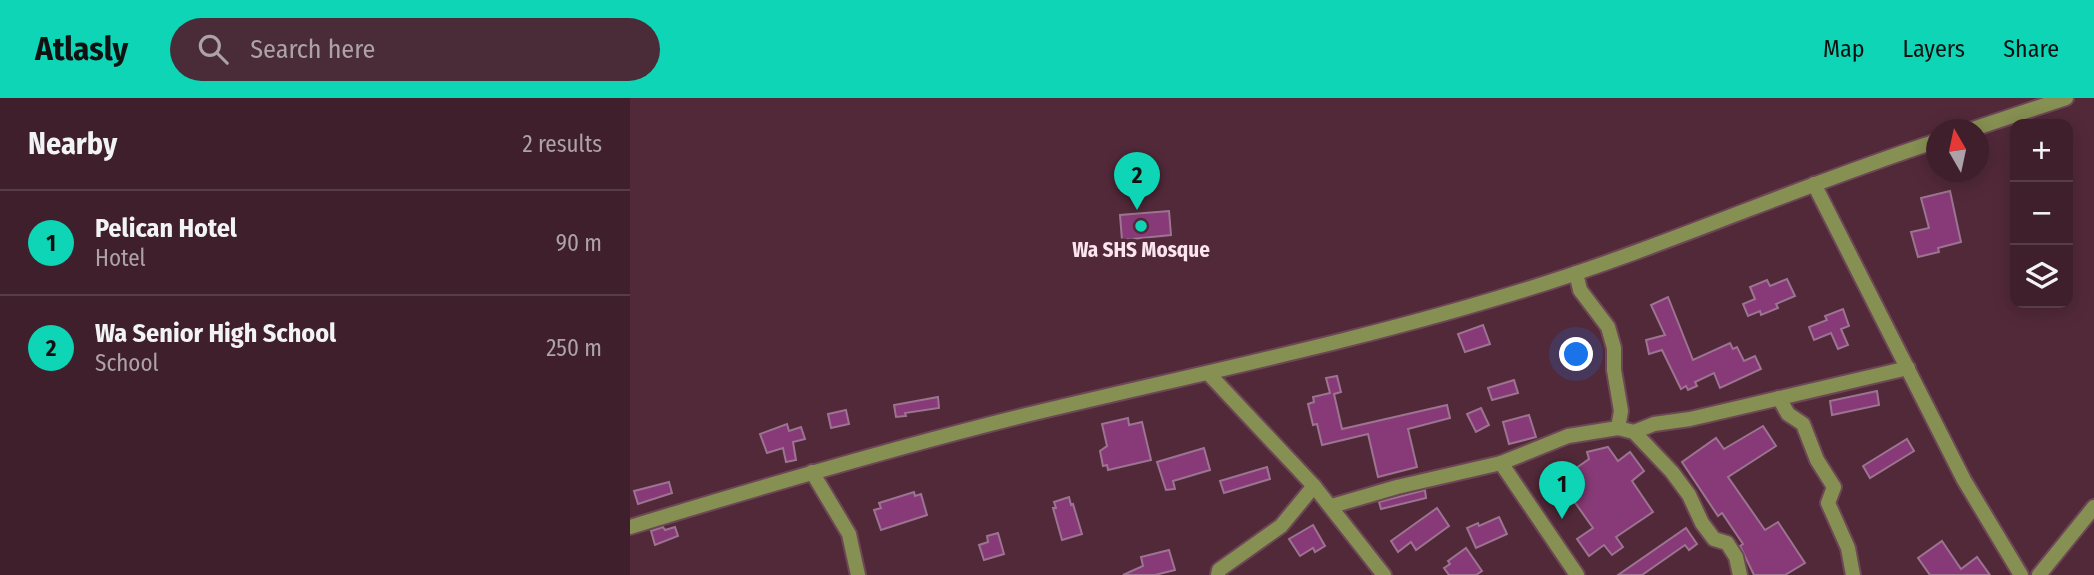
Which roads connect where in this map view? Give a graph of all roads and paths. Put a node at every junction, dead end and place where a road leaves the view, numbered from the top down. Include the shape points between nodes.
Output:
1 (2066, 98) edge
2 (1989, 124) edge
3 (1926, 145) edge
4 (1814, 184) junction
5 (1576, 273) junction
6 (1909, 369) junction
7 (1208, 373) junction
8 (1779, 398) junction
9 (1618, 428) junction
10 (1634, 432) junction
11 (1501, 464) junction
12 (812, 472) junction
13 (1314, 486) junction
14 (1332, 506) junction
15 (2094, 507) edge
16 (630, 527) edge
17 (2044, 574) edge
18 (858, 575) edge
19 (1218, 575) edge
20 (1384, 575) edge
21 (1577, 575) edge
22 (1740, 575) edge
23 (1853, 575) edge
24 (2021, 575) edge

1 - 2 street
3 - 4 street
4 - 5 street
4 - 6 street
5 - 7 street via 1320,347
5 - 9 street via 1580,290 1608,327 1614,348 1621,411
6 - 8 street
6 - 24 street via 1964,480
7 - 12 street
7 - 13 street
8 - 10 street
8 - 23 street via 1788,414 1803,424 1834,487 1828,503 1849,548
9 - 10 street
9 - 11 street via 1569,436
10 - 22 street via 1672,472 1714,539 1727,543
11 - 14 street
11 - 21 street
12 - 16 street
12 - 18 street via 849,534
13 - 14 street
13 - 19 street via 1282,526
14 - 20 street
15 - 17 street

